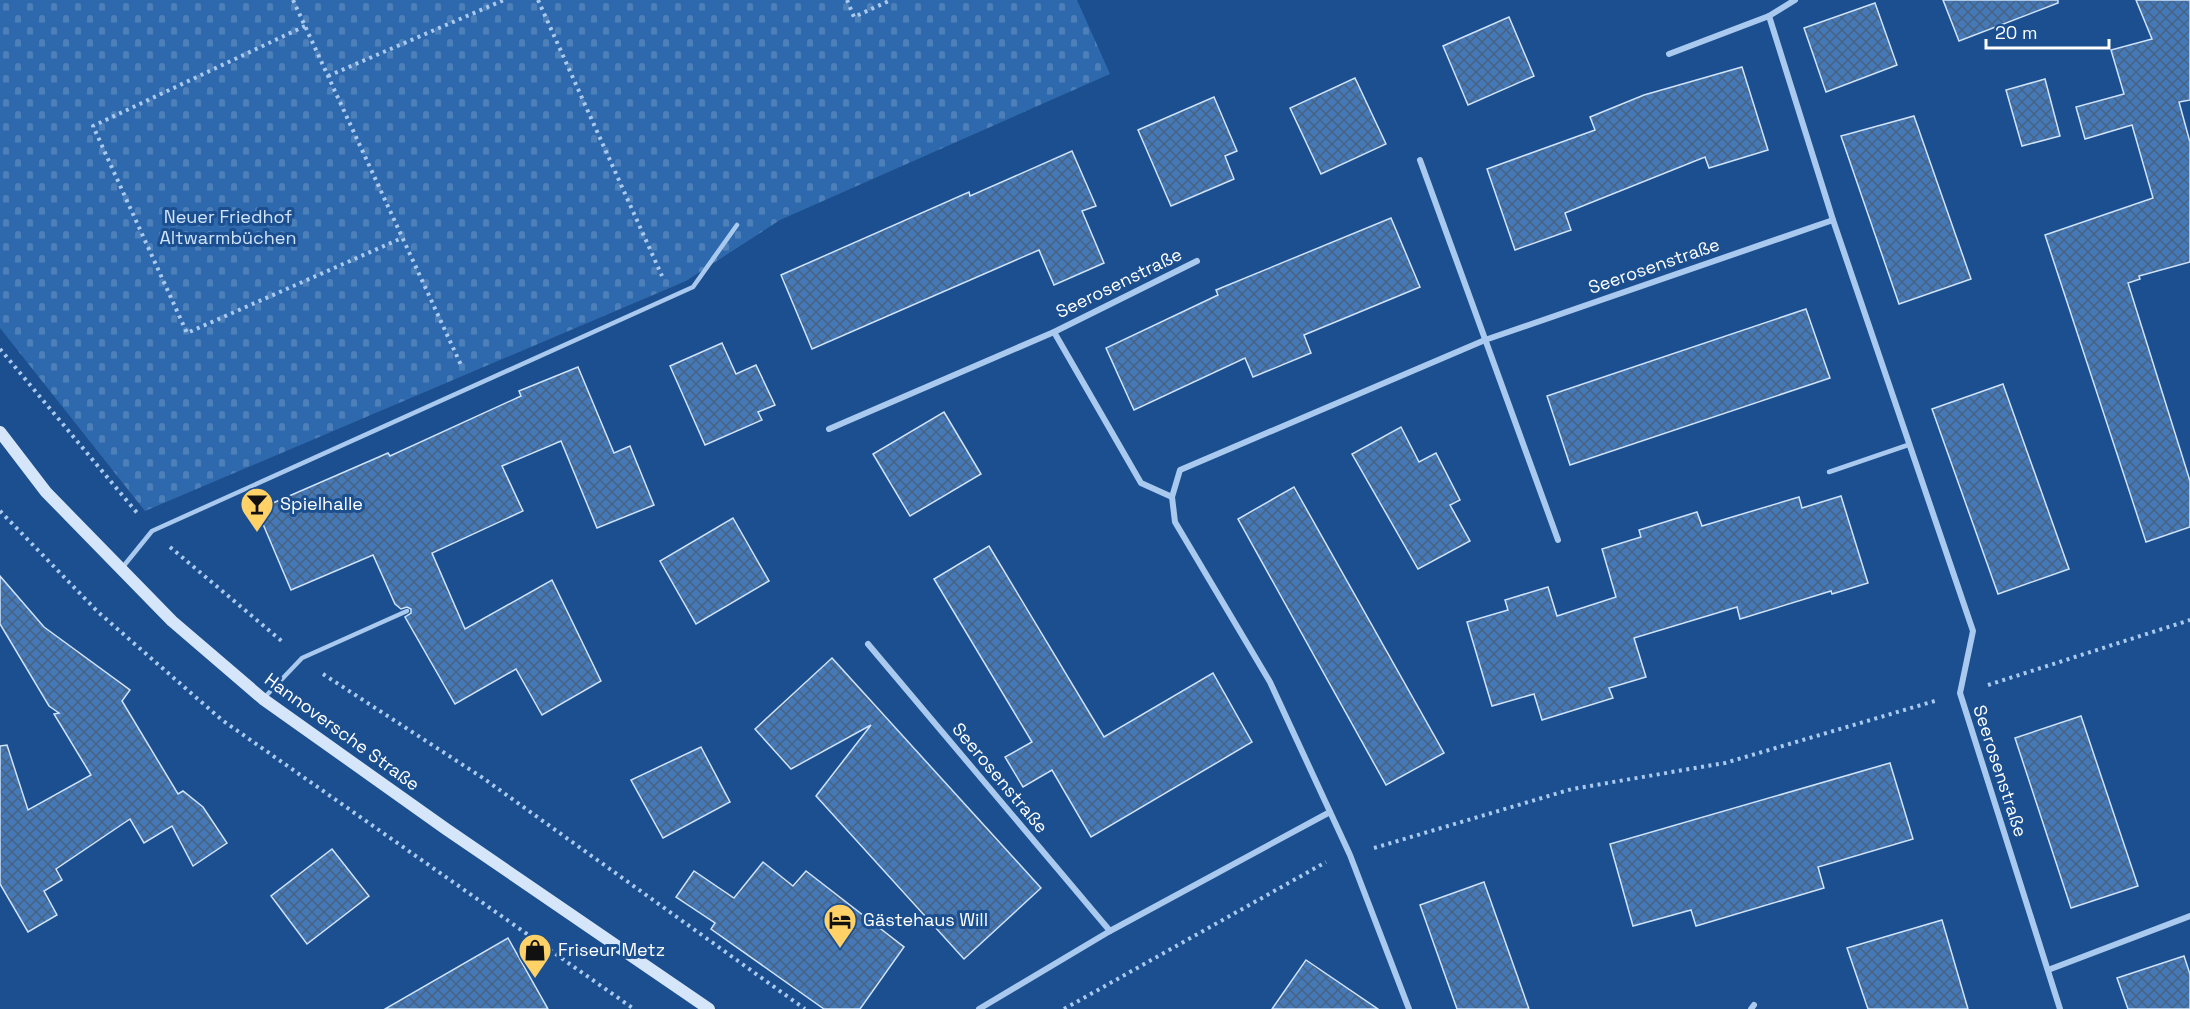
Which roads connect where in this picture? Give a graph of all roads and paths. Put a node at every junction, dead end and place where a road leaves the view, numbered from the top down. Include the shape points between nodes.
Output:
1 (293, 0) edge
2 (504, 0) edge
3 (538, 0) edge
4 (847, 0) edge
5 (891, 0) edge
6 (1795, 0) edge
7 (1769, 16) junction
8 (305, 26) junction
9 (1669, 54) dead end
10 (328, 76) junction
11 (1420, 160) dead end
12 (1833, 220) junction
13 (737, 225) dead end
14 (402, 238) junction
15 (1197, 261) dead end
16 (671, 297) junction
17 (1054, 332) junction
18 (1485, 340) junction
19 (0, 349) edge
20 (471, 387) junction
21 (830, 429) dead end
22 (0, 432) edge
23 (1908, 445) junction
24 (1829, 472) dead end
25 (1172, 497) junction
26 (0, 511) edge
27 (152, 531) junction
28 (1558, 540) dead end
29 (121, 569) junction
30 (407, 611) dead end
31 (2190, 620) edge
32 (867, 644) dead end
33 (302, 658) junction
34 (1960, 693) junction
35 (263, 699) junction
36 (1330, 812) junction
37 (1350, 855) junction
38 (2190, 916) edge
39 (1110, 931) junction
40 (2048, 970) junction
41 (634, 1009) edge
42 (709, 1009) edge
43 (805, 1009) edge
44 (979, 1009) edge
45 (1064, 1009) edge
46 (1409, 1009) edge
47 (2060, 1009) edge

1 - 8 path
2 - 10 path
3 - 16 path
4 - 5 path via 854,17
6 - 7 street
7 - 9 street
7 - 12 street, Seerosenstraße
8 - 10 path
8 - 14 path via 93,126 187,333
10 - 14 path
11 - 18 street
12 - 18 street, Seerosenstraße
12 - 23 street, Seerosenstraße
13 - 16 lane via 693,287
14 - 20 path
15 - 17 street, Seerosenstraße
16 - 20 lane
17 - 21 street, Seerosenstraße
17 - 25 street, Seerosenstraße via 1141,483
18 - 25 street, Seerosenstraße via 1180,470
18 - 28 street
19 - 27 path
20 - 27 lane
22 - 29 main road, Hannoversche Straße via 46,492
23 - 24 lane
23 - 34 street, Seerosenstraße via 1973,631
25 - 36 street via 1176,522 1270,682
26 - 41 path via 98,612 222,720
27 - 29 lane
27 - 33 path
29 - 35 main road, Hannoversche Straße via 172,621
30 - 33 lane
31 - 34 path
32 - 39 street, Seerosenstraße
33 - 35 lane
33 - 43 path via 341,688 483,778
34 - 37 path via 1725,763 1572,789
34 - 40 street, Seerosenstraße
35 - 42 main road, Hannoversche Straße
36 - 37 street
36 - 39 street
37 - 45 path via 1324,863
37 - 46 street
38 - 40 street
39 - 44 street
40 - 47 street, Seerosenstraße

